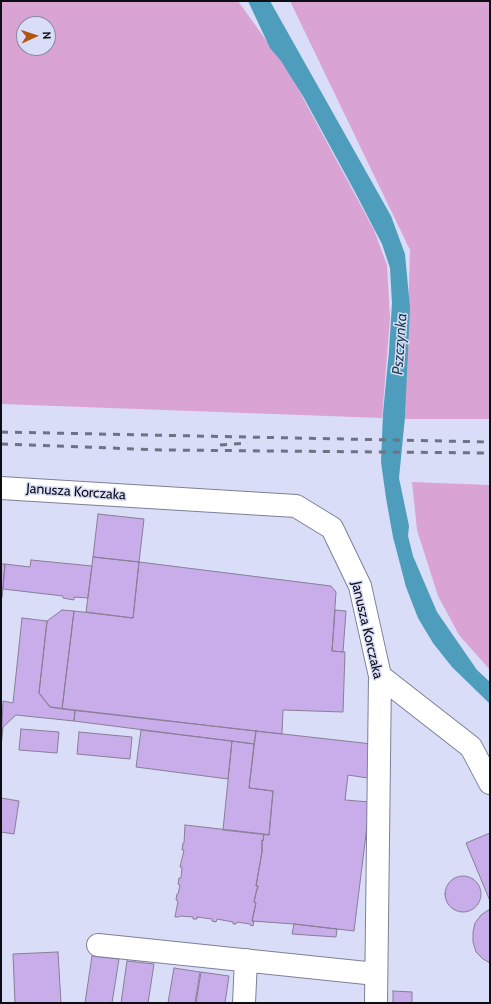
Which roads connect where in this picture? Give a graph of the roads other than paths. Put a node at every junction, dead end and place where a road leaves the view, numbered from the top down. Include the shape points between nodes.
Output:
1 (1, 488) edge
2 (380, 676) junction
3 (490, 783) edge
4 (98, 945) dead end
5 (246, 960) junction
6 (376, 974) junction
7 (244, 1003) edge
8 (376, 1003) edge

1 - 2 street, Janusza Korczaka via 296,506 332,528 360,586
2 - 3 street via 471,747
2 - 6 street, Janusza Korczaka
4 - 5 street
5 - 6 street
5 - 7 street
6 - 8 street, Janusza Korczaka

